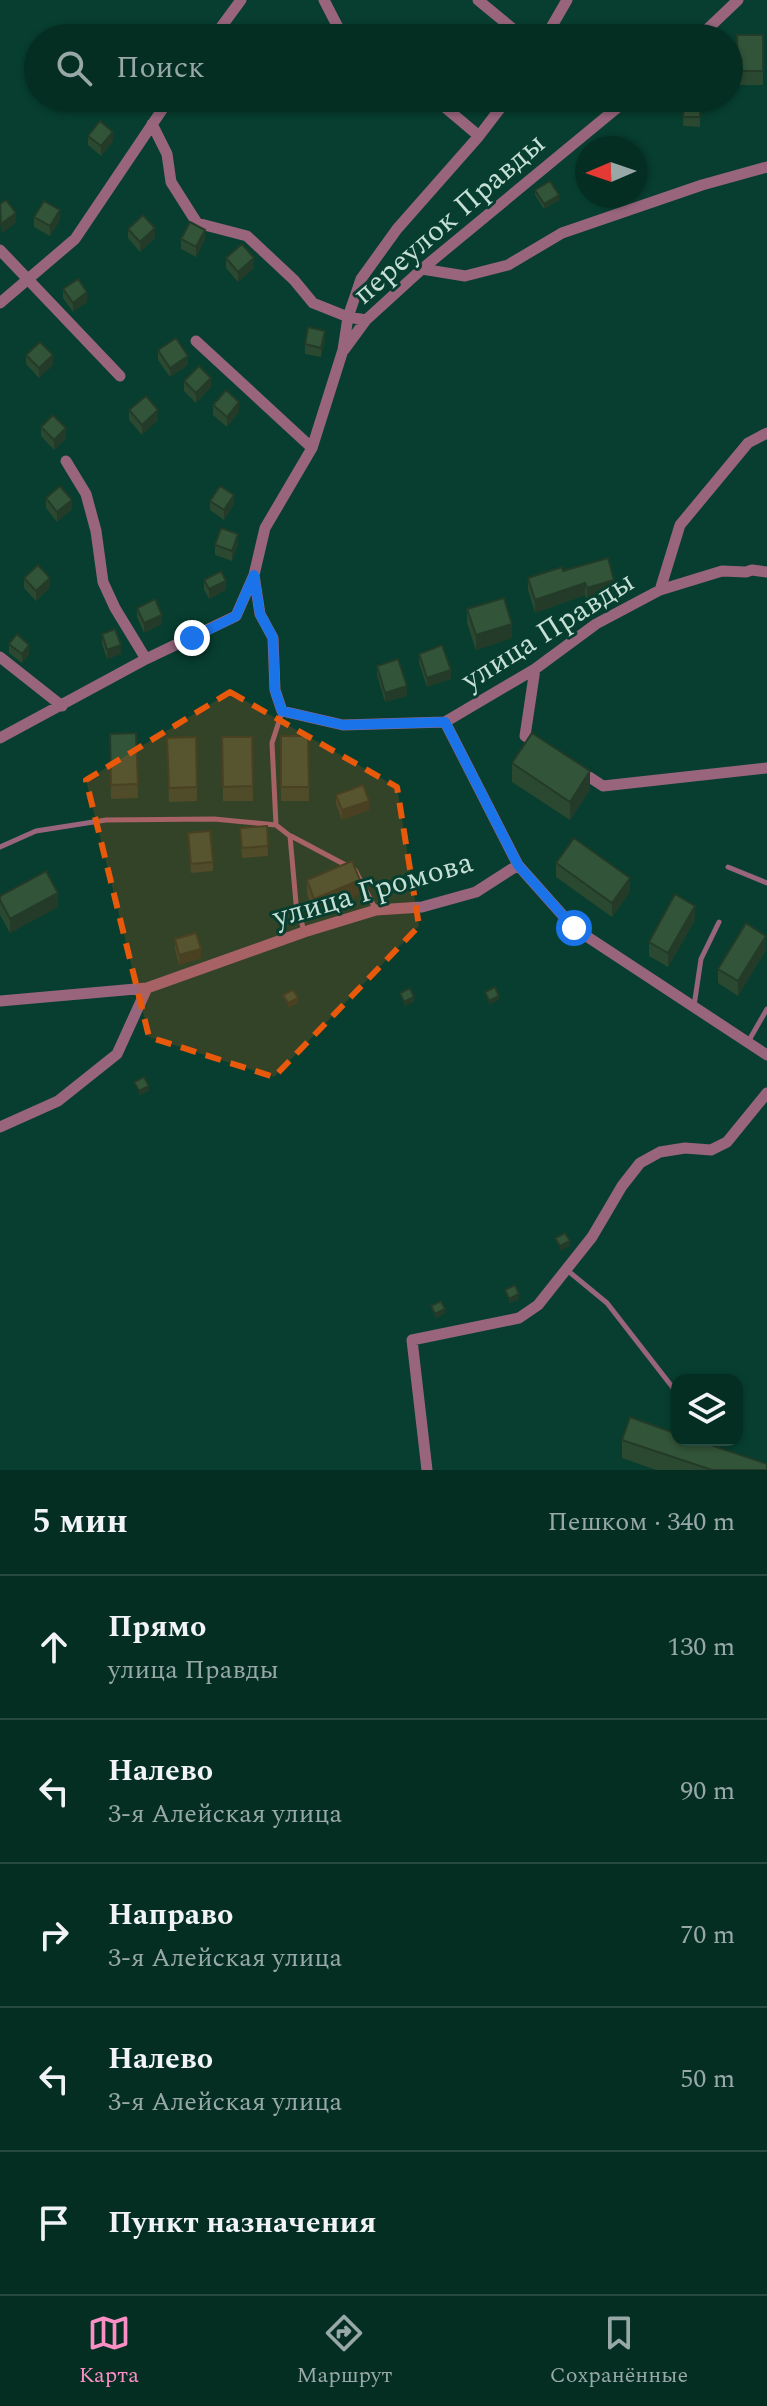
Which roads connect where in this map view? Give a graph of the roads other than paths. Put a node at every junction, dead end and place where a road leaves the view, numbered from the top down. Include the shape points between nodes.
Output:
1 (241, 0) edge
2 (324, 0) edge
3 (478, 0) edge
4 (567, 0) edge
5 (738, 0) edge
6 (223, 24) edge
7 (336, 24) edge
8 (507, 24) edge
9 (553, 24) edge
10 (713, 24) edge
11 (160, 112) edge
12 (451, 112) edge
13 (497, 112) edge
14 (612, 112) edge
15 (152, 124) junction
16 (479, 136) junction
17 (767, 167) edge
18 (0, 250) edge
19 (422, 269) junction
20 (26, 280) junction
21 (0, 303) edge
22 (348, 317) junction
23 (366, 320) junction
24 (196, 341) dead end
25 (343, 350) junction
26 (120, 376) dead end
27 (767, 433) edge
28 (312, 448) junction
29 (66, 461) dead end
30 (767, 572) edge
31 (254, 575) junction
32 (660, 590) junction
33 (0, 657) edge
34 (146, 659) junction
35 (535, 669) junction
36 (62, 706) junction
37 (282, 711) junction
38 (445, 722) junction
39 (0, 738) edge
40 (551, 753) edge
41 (564, 761) edge
42 (767, 768) edge
43 (276, 825) junction
44 (290, 836) junction
45 (0, 847) edge
46 (518, 865) junction
47 (728, 867) dead end
48 (767, 883) edge
49 (376, 910) junction
50 (719, 922) dead end
51 (304, 932) junction
52 (147, 988) junction
53 (0, 1001) edge
54 (694, 1007) junction
55 (767, 1009) edge
56 (748, 1043) junction
57 (767, 1055) edge
58 (767, 1093) edge
59 (0, 1127) edge
60 (567, 1270) junction
61 (671, 1385) edge
62 (427, 1470) edge

1 - 6 street
2 - 7 street
3 - 8 street
4 - 9 street
5 - 10 street
11 - 15 street
12 - 16 street
13 - 16 street
14 - 19 street, переулок Правды
15 - 20 street via 75,239
15 - 22 street via 167,154 171,182 197,223 247,236 313,303
16 - 22 street via 388,241 361,279
17 - 19 street via 562,233 508,265 465,276
18 - 20 street
19 - 23 street, переулок Правды
20 - 21 street
20 - 26 street
22 - 23 street
22 - 25 street
23 - 25 street, переулок Правды
24 - 28 street
25 - 28 street
27 - 32 street via 748,443 680,525
28 - 31 street via 265,528
29 - 34 street via 86,494 103,582
30 - 32 street, улица Правды via 722,571
31 - 34 street via 236,616
31 - 37 street via 260,614 273,638 275,690
32 - 35 street, улица Правды via 596,624
33 - 36 street
34 - 36 street
35 - 38 street, улица Правды
35 - 40 street via 525,736
36 - 39 street
37 - 38 street via 343,725
37 - 43 lane via 272,743
38 - 46 street, улица Правды
41 - 42 street via 603,786
43 - 44 lane
43 - 45 lane via 214,819 106,820 36,831
44 - 49 lane via 355,870
44 - 51 lane
46 - 49 street, улица Громова via 476,892 422,907
46 - 54 street, улица Правды via 574,928
47 - 48 lane
49 - 51 street, улица Громова
50 - 54 lane via 701,959
51 - 52 street, улица Громова
52 - 53 street, улица Громова
52 - 59 street via 117,1054 58,1101
54 - 56 street, улица Правды
55 - 56 lane
56 - 57 street, улица Правды
58 - 60 street via 727,1142 711,1150 660,1152 640,1163
60 - 61 lane via 607,1303
60 - 62 street via 538,1305 519,1318 412,1340

